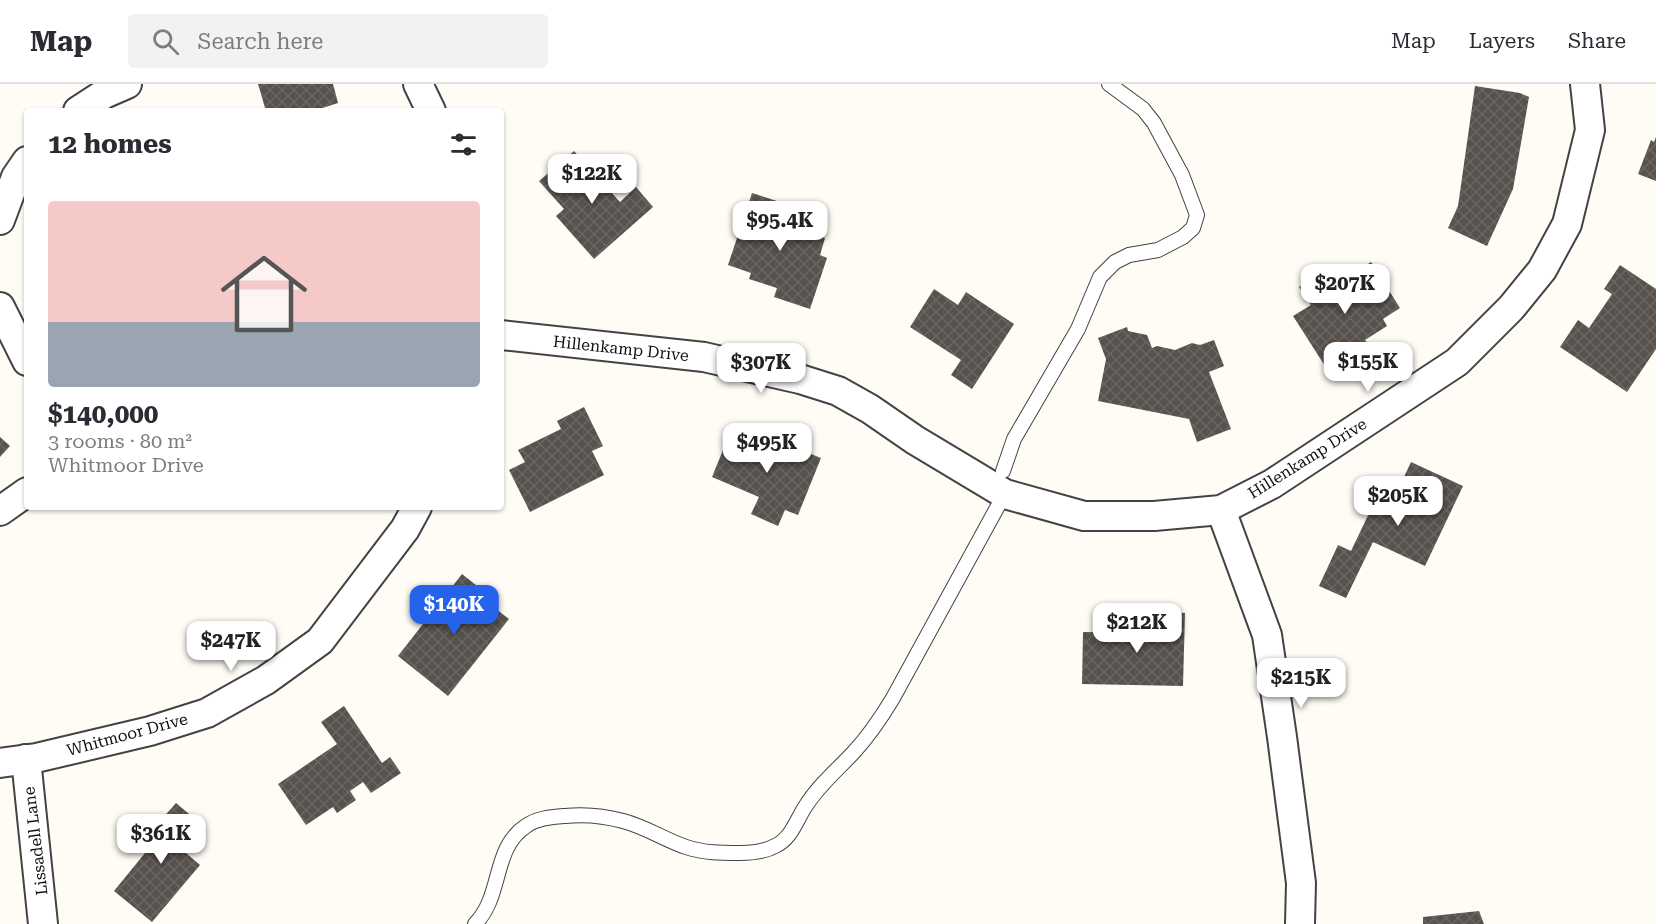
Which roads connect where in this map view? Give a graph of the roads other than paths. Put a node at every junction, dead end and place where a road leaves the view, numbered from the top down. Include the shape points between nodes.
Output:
1 (127, 84) edge
2 (418, 84) edge
3 (1109, 84) edge
4 (1585, 84) edge
5 (83, 108) edge
6 (430, 108) edge
7 (24, 165) edge
8 (0, 220) edge
9 (0, 307) edge
10 (504, 335) edge
11 (24, 355) edge
12 (1003, 471) dead end
13 (24, 494) edge
14 (998, 506) dead end
15 (415, 510) edge
16 (1221, 510) junction
17 (0, 511) edge
18 (13, 761) edge
19 (43, 924) edge
20 (475, 924) edge
21 (1300, 924) edge

1 - 5 street
2 - 6 street
3 - 12 lane via 1143,109 1154,123 1182,175 1197,215 1193,228 1183,237 1158,250 1129,255 1100,277 1078,329 1014,439
4 - 16 street, Hillenkamp Drive via 1590,130 1567,224 1542,270 1511,308 1457,362 1272,483
7 - 8 street via 15,177
9 - 11 street
10 - 16 street, Hillenkamp Drive via 704,357 800,379 838,391 1005,494 1084,516 1154,516
13 - 17 street
14 - 20 lane via 875,727 814,792 789,835 777,846 758,853 712,854 622,821 580,815 546,818 526,825 512,838 501,859 491,898
15 - 18 street, Whitmoor Drive via 320,641 266,680 207,713 150,731
16 - 21 street via 1267,635 1301,883
18 - 19 street, Lissadell Lane

